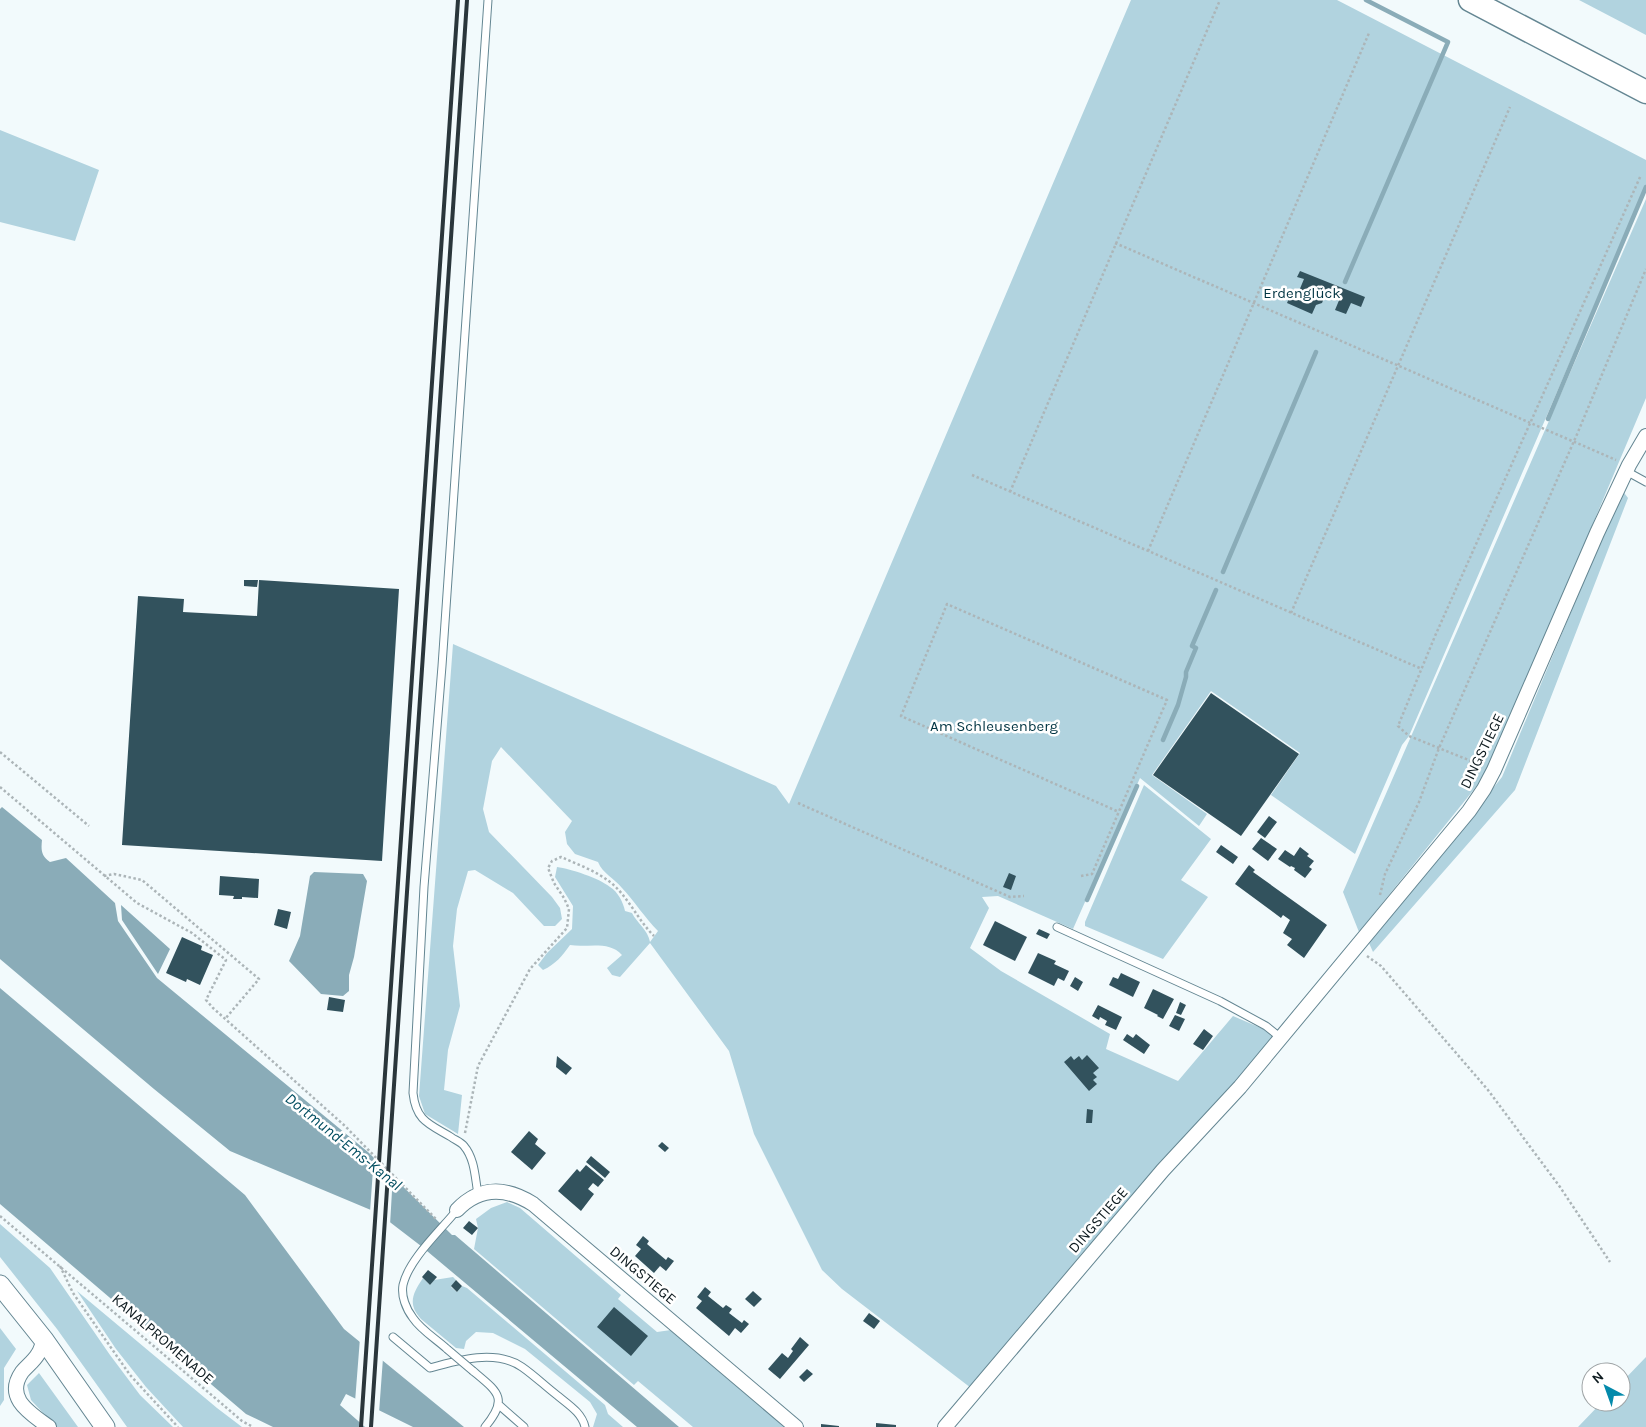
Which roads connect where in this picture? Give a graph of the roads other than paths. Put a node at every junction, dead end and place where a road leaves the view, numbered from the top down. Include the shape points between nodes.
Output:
1 (488, 0) edge
2 (1470, 0) edge
3 (1646, 92) edge
4 (1646, 436) edge
5 (1628, 468) junction
6 (1646, 482) edge
7 (1057, 927) dead end
8 (1281, 1038) junction
9 (478, 1194) junction
10 (457, 1210) joint
11 (0, 1285) edge
12 (393, 1337) dead end
13 (44, 1340) junction
14 (499, 1405) junction
15 (49, 1427) edge
16 (106, 1427) edge
17 (485, 1427) edge
18 (524, 1427) edge
19 (585, 1427) edge
20 (796, 1427) edge
21 (945, 1427) edge

1 - 9 lane via 424,887 413,1093 418,1114 462,1144 469,1154
2 - 3 highway
4 - 5 street, DINGSTIEGE
5 - 6 lane
5 - 8 street, DINGSTIEGE via 1484,789
7 - 8 lane via 1220,1000
8 - 21 street, DINGSTIEGE via 1163,1170
9 - 10 street
9 - 20 street, DINGSTIEGE via 510,1192 533,1204
10 - 14 lane, bridge via 410,1266 402,1291 413,1318 496,1391
11 - 13 main road
12 - 19 lane via 430,1368 483,1358 507,1359 521,1366 580,1414
13 - 15 street via 15,1386 18,1400
13 - 16 main road
14 - 17 lane
14 - 18 lane

